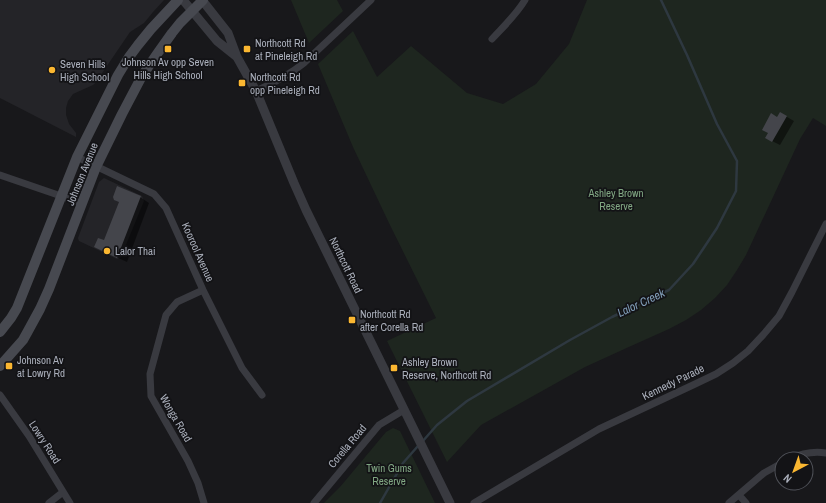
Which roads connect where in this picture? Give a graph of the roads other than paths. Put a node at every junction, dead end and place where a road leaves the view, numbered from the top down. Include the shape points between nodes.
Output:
1 (178, 0) edge
2 (183, 0) edge
3 (202, 0) edge
4 (371, 0) edge
5 (525, 0) edge
6 (192, 10) junction
7 (492, 38) dead end
8 (237, 57) junction
9 (256, 91) junction
10 (77, 157) junction
11 (96, 167) junction
12 (0, 175) edge
13 (61, 196) junction
14 (82, 204) junction
15 (826, 224) edge
16 (203, 290) junction
17 (0, 332) edge
18 (0, 366) edge
19 (0, 395) edge
20 (262, 395) dead end
21 (404, 410) junction
22 (814, 453) edge
23 (826, 453) edge
24 (774, 466) edge
25 (64, 492) junction
26 (739, 495) junction
27 (49, 503) edge
28 (70, 503) edge
29 (204, 503) edge
30 (314, 503) edge
31 (450, 503) edge
32 (474, 503) edge
33 (729, 503) edge
34 (746, 503) edge

1 - 10 main road, Johnson Avenue via 128,57
2 - 6 street, Northcott Road
3 - 6 main road, Johnson Avenue
3 - 8 street, Northcott Road via 228,34
4 - 9 street via 293,72
5 - 7 street
6 - 8 street, Northcott Road via 217,41
6 - 11 main road, Johnson Avenue via 164,43 142,76
8 - 9 street, Northcott Road
9 - 21 street, Northcott Road via 306,210
10 - 11 street, Koorool Avenue
10 - 13 main road, Johnson Avenue
11 - 14 main road, Johnson Avenue
11 - 16 street, Koorool Avenue via 154,194 166,208
12 - 13 street
13 - 14 street
13 - 17 main road, Johnson Avenue via 16,308
14 - 18 main road, Johnson Avenue via 40,309 23,340
15 - 32 street, Kennedy Parade via 778,316 748,351 733,363 693,386 599,429
16 - 20 street, Koorool Avenue via 242,368
16 - 29 street, Wonga Road via 177,302 166,315 150,374 151,396 188,461
19 - 25 street, Lowry Road
21 - 30 street, Corella Road via 379,425
21 - 31 street, Northcott Road
22 - 23 street
24 - 26 street via 764,472
25 - 27 street
25 - 28 street, Lowry Road
26 - 33 street
26 - 34 street

